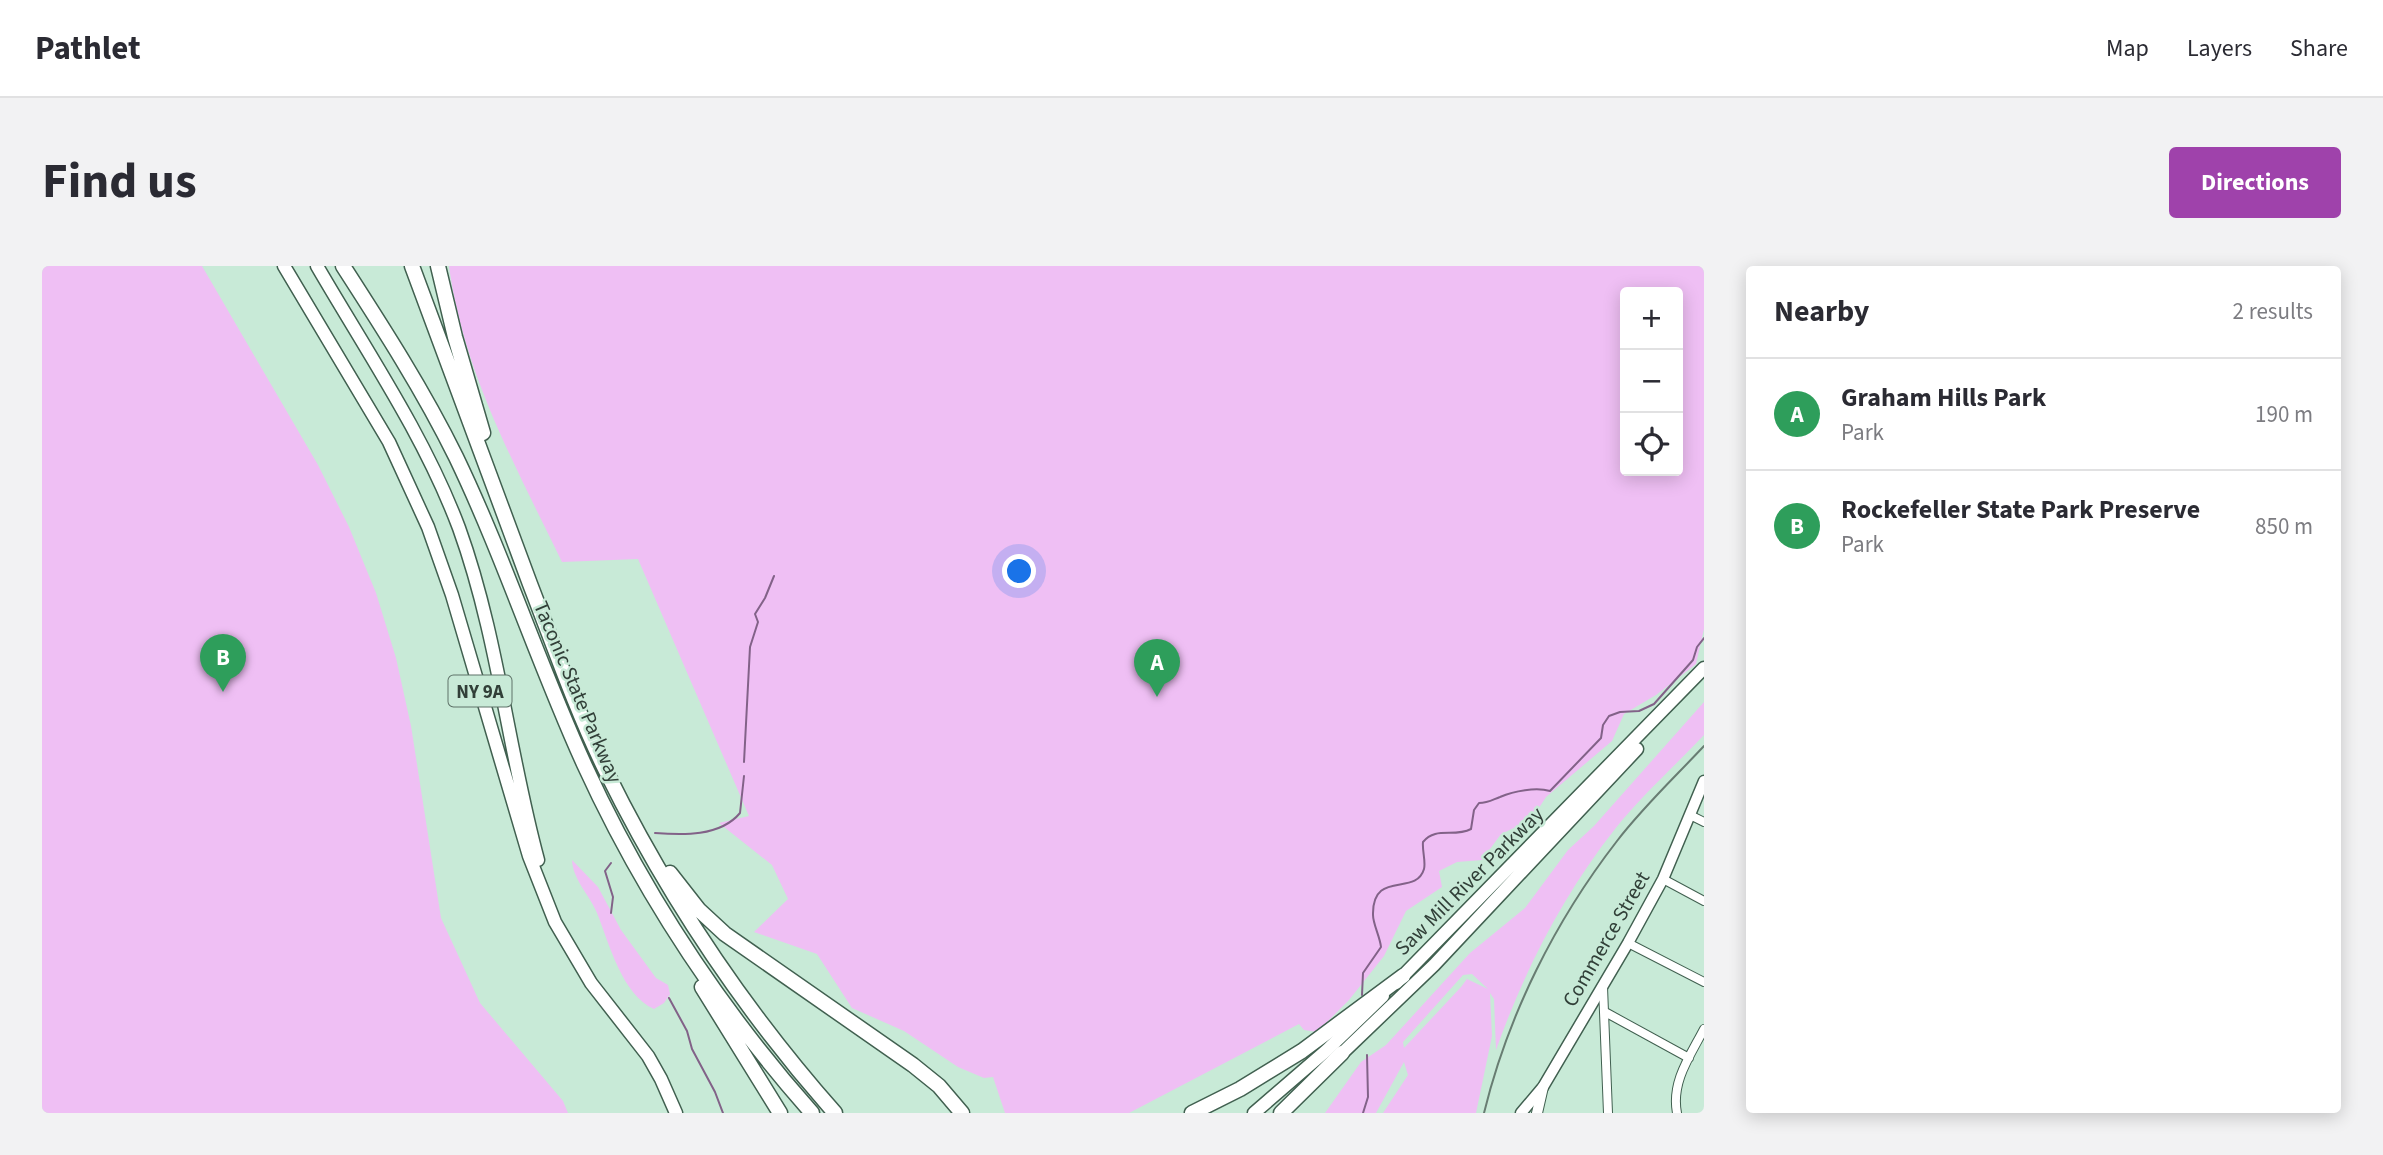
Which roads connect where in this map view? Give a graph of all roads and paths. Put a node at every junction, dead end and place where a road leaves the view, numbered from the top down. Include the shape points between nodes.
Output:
1 (284, 266) edge
2 (317, 266) edge
3 (343, 266) edge
4 (412, 266) edge
5 (438, 266) edge
6 (508, 524) junction
7 (1704, 668) edge
8 (1704, 678) edge
9 (1704, 781) edge
10 (1690, 815) junction
11 (632, 820) junction
12 (1704, 822) edge
13 (1663, 879) junction
14 (1704, 901) edge
15 (669, 920) junction
16 (1628, 943) junction
17 (1403, 976) junction
18 (1704, 982) edge
19 (1603, 987) junction
20 (1605, 1012) junction
21 (1704, 1029) edge
22 (1342, 1054) junction
23 (1689, 1058) junction
24 (1543, 1087) junction
25 (676, 1113) edge
26 (684, 1113) edge
27 (780, 1113) edge
28 (812, 1113) edge
29 (835, 1113) edge
30 (962, 1113) edge
31 (1192, 1113) edge
32 (1254, 1113) edge
33 (1274, 1113) edge
34 (1281, 1113) edge
35 (1521, 1113) edge
36 (1537, 1113) edge
37 (1608, 1113) edge
38 (1677, 1113) edge

1 - 25 main road, NY 9A via 389,442 428,527 532,867 555,922 584,974 652,1062
2 - 26 main road, NY 9A via 422,445 459,530 486,617 527,814 551,894 590,968 660,1062
3 - 15 highway, Taconic State Parkway via 416,382 455,456 576,745 631,858
4 - 6 highway, Taconic State Parkway
5 - 6 highway via 469,386 510,508
6 - 11 highway, Taconic State Parkway via 587,730
7 - 17 main road, Saw Mill River Parkway
8 - 22 main road, Saw Mill River Parkway via 1434,965
9 - 10 main road, Commerce Street
10 - 12 street
10 - 13 main road, Commerce Street
11 - 29 highway, Taconic State Parkway via 721,969
11 - 30 highway via 682,890 718,928 913,1065
13 - 14 street
13 - 16 main road, Commerce Street
15 - 27 highway via 691,969
15 - 28 highway, Taconic State Parkway via 748,1036
16 - 18 street
16 - 19 main road, Commerce Street
17 - 31 highway via 1302,1051
17 - 32 main road, Saw Mill River Parkway
19 - 20 street
19 - 24 main road, Commerce Street
20 - 23 street
20 - 37 street
21 - 23 street
22 - 33 main road, Saw Mill River Parkway
22 - 34 highway
23 - 38 street via 1674,1094
24 - 35 main road
24 - 36 street, Commerce Street

